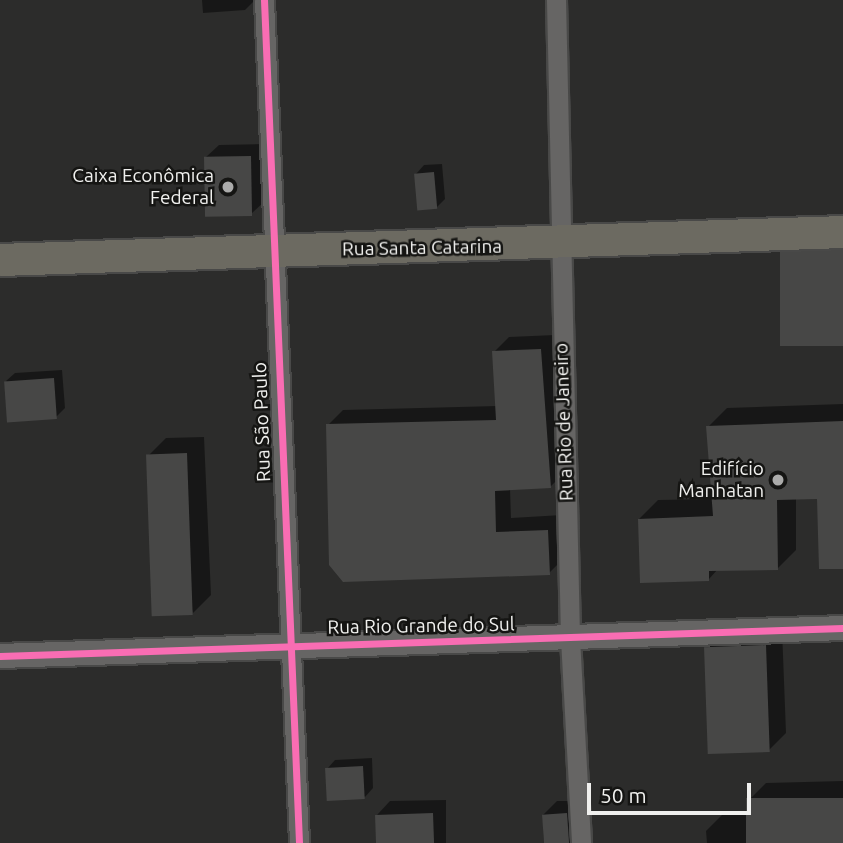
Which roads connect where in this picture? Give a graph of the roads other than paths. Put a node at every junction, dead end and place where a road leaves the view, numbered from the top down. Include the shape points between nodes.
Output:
1 (264, 0) edge
2 (556, 0) edge
3 (843, 232) edge
4 (559, 245) junction
5 (271, 251) junction
6 (0, 260) edge
7 (843, 628) edge
8 (570, 638) junction
9 (286, 645) junction
10 (0, 656) edge
11 (299, 843) edge
12 (581, 843) edge

1 - 5 street, Rua São Paulo
2 - 4 street, Rua Rio de Janeiro
3 - 4 main road, Rua Santa Catarina
4 - 5 main road, Rua Santa Catarina
4 - 8 street, Rua Rio de Janeiro
5 - 6 main road, Rua Santa Catarina
5 - 9 street, Rua São Paulo
7 - 8 street, Rua Rio Grande do Sul
8 - 9 street, Rua Rio Grande do Sul
8 - 12 street, Rua Rio de Janeiro
9 - 10 street, Rua Rio Grande do Sul
9 - 11 street, Rua São Paulo

